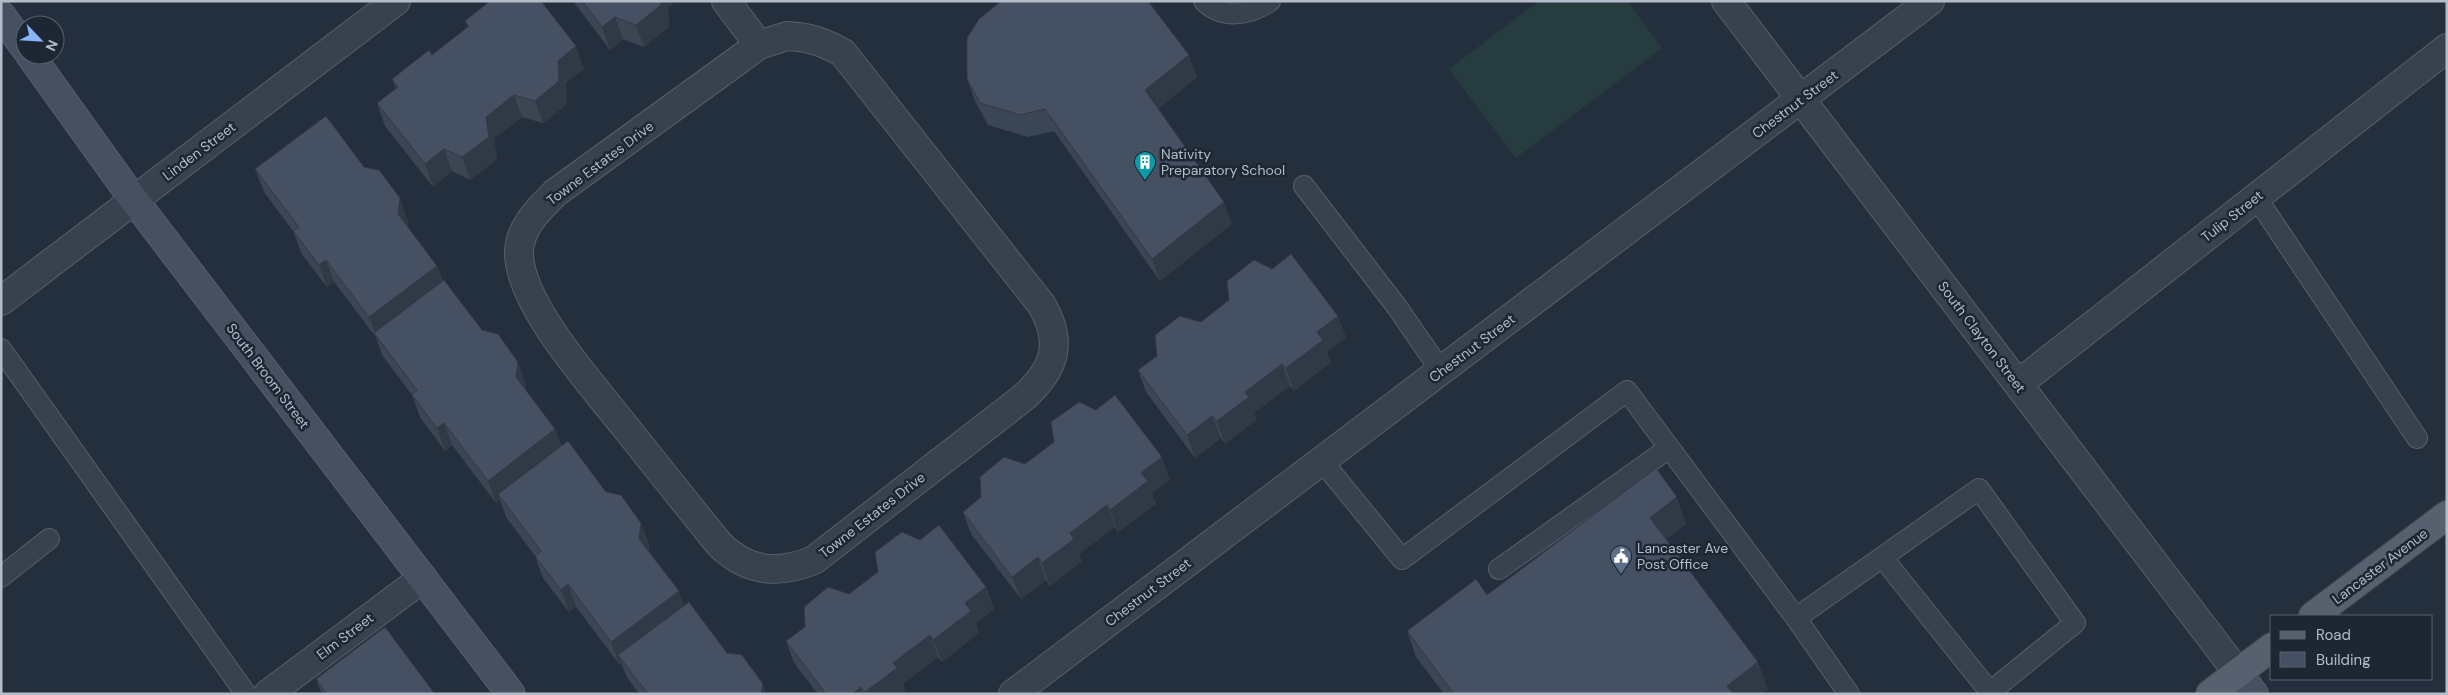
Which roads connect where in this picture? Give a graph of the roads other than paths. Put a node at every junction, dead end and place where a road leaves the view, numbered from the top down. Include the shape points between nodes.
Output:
1 (396, 1) edge
2 (726, 1) edge
3 (1204, 1) edge
4 (1270, 1) edge
5 (1726, 1) edge
6 (1930, 1) edge
7 (1, 15) edge
8 (15, 34) edge
9 (759, 45) junction
10 (2447, 48) edge
11 (37, 65) edge
12 (1801, 99) junction
13 (1304, 186) dead end
14 (2256, 197) junction
15 (134, 200) junction
16 (1, 300) edge
17 (1, 348) edge
18 (1441, 371) junction
19 (2018, 384) junction
20 (2417, 438) dead end
21 (1669, 448) junction
22 (1322, 460) junction
23 (2447, 515) edge
24 (49, 539) dead end
25 (1882, 558) junction
26 (1499, 569) dead end
27 (1, 576) edge
28 (422, 578) junction
29 (2314, 615) edge
30 (1796, 618) junction
31 (2270, 650) edge
32 (2246, 683) edge
33 (246, 694) edge
34 (268, 694) edge
35 (511, 694) edge
36 (1013, 694) edge
37 (1848, 694) edge
38 (2210, 694) edge

1 - 15 street, Linden Street
2 - 9 street
3 - 4 lane via 1224,13 1242,14
5 - 12 street, South Clayton Street
6 - 12 street, Chestnut Street
7 - 8 street
9 - 9 street, Towne Estates Drive via 787,36 806,37 843,53 1041,304 1054,334 1050,367 1024,397 814,560 799,566 767,569 734,559 720,546 586,377 539,312 526,283 518,253 528,223 555,193
10 - 14 street, Tulip Street
11 - 15 street, South Broom Street
12 - 18 street, Chestnut Street
12 - 19 street, South Clayton Street
13 - 18 lane via 1397,307
14 - 19 street, Tulip Street
14 - 20 lane
15 - 16 street, Linden Street
15 - 28 street, South Broom Street
17 - 33 lane
18 - 22 street, Chestnut Street
19 - 32 street, South Clayton Street
21 - 22 lane via 1627,392 1402,558
21 - 26 lane
21 - 30 lane
22 - 36 street, Chestnut Street
23 - 29 main road, Lancaster Avenue
24 - 27 lane
25 - 25 lane via 1979,489 2075,623 1990,692
25 - 30 lane
28 - 34 street, Elm Street
28 - 35 street, South Broom Street
30 - 37 lane
31 - 32 main road
32 - 38 main road

